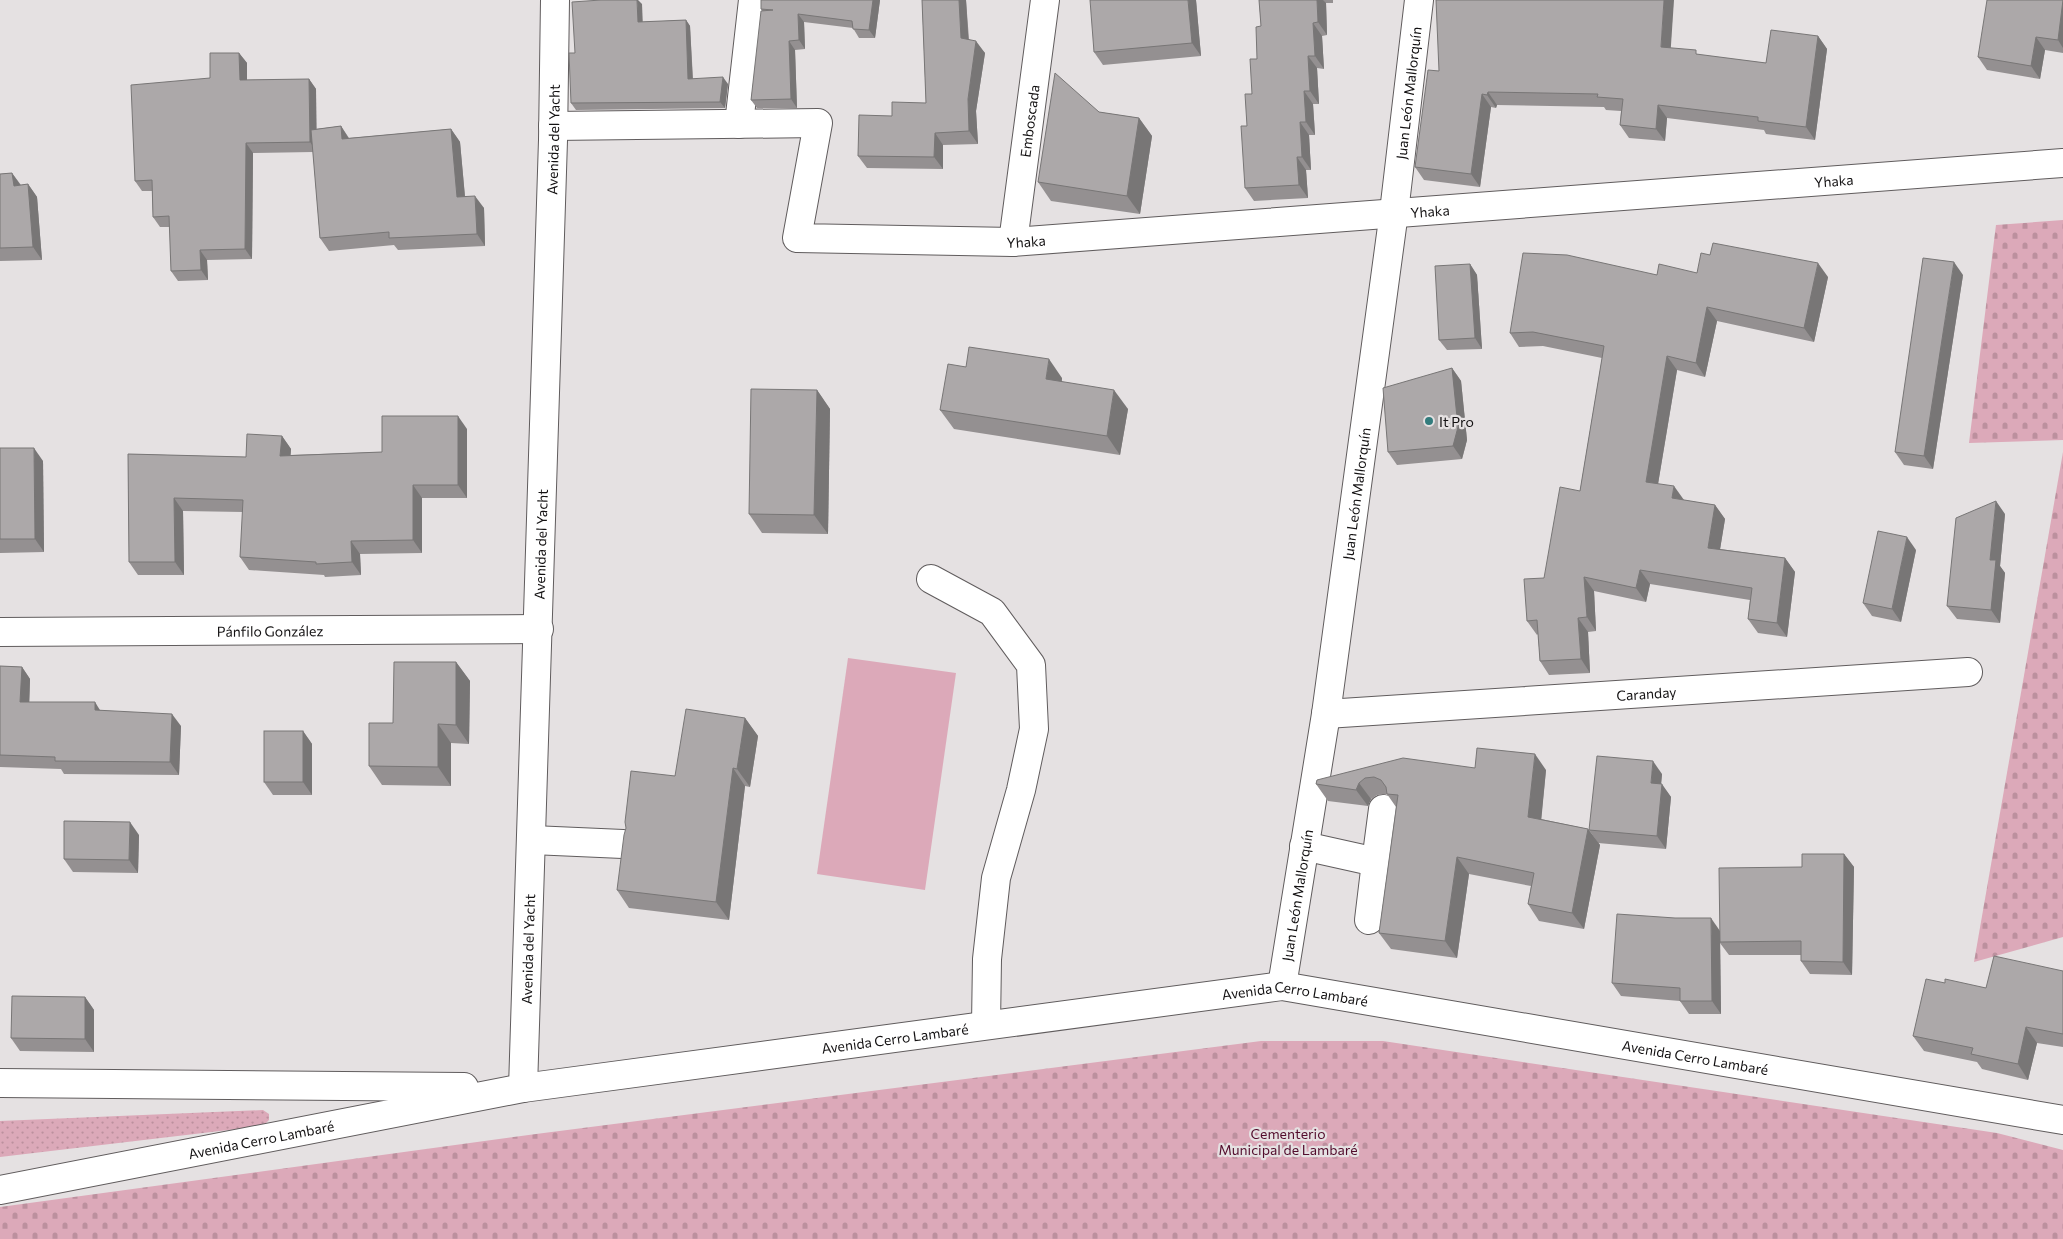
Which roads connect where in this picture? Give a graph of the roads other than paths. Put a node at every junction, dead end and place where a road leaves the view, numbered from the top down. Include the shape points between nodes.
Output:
1 (555, 0) edge
2 (752, 0) edge
3 (1046, 0) edge
4 (1419, 0) edge
5 (738, 124) junction
6 (553, 126) junction
7 (2063, 164) edge
8 (1394, 212) junction
9 (1013, 242) junction
10 (931, 579) dead end
11 (539, 629) junction
12 (0, 632) edge
13 (1968, 672) dead end
14 (1326, 714) junction
15 (1383, 809) edge
16 (532, 840) junction
17 (623, 844) edge
18 (1304, 846) junction
19 (1376, 862) junction
20 (1369, 920) dead end
21 (1282, 986) junction
22 (986, 1026) junction
23 (0, 1083) edge
24 (524, 1088) junction
25 (2063, 1120) edge
26 (0, 1190) edge

1 - 6 street, Avenida del Yacht
2 - 5 street
3 - 9 street, Emboscada
4 - 8 street, Juan León Mallorquín
5 - 6 street
5 - 9 street, Yhaka via 818,123 797,238
6 - 11 street, Avenida del Yacht
7 - 8 street, Yhaka
8 - 9 street, Yhaka
8 - 14 street, Juan León Mallorquín
10 - 22 street via 992,612 1032,665 1034,729 996,878 987,959
11 - 12 street, Pánfilo González
11 - 16 street, Avenida del Yacht
13 - 14 street, Caranday
14 - 18 street, Juan León Mallorquín
15 - 19 street
16 - 17 street
16 - 24 street, Avenida del Yacht
18 - 19 street
18 - 21 street, Juan León Mallorquín
19 - 20 street
21 - 22 street, Avenida Cerro Lambaré
21 - 25 street, Avenida Cerro Lambaré
22 - 24 street, Avenida Cerro Lambaré
23 - 24 street, Avenida Cerro Lambaré
24 - 26 street, Avenida Cerro Lambaré

